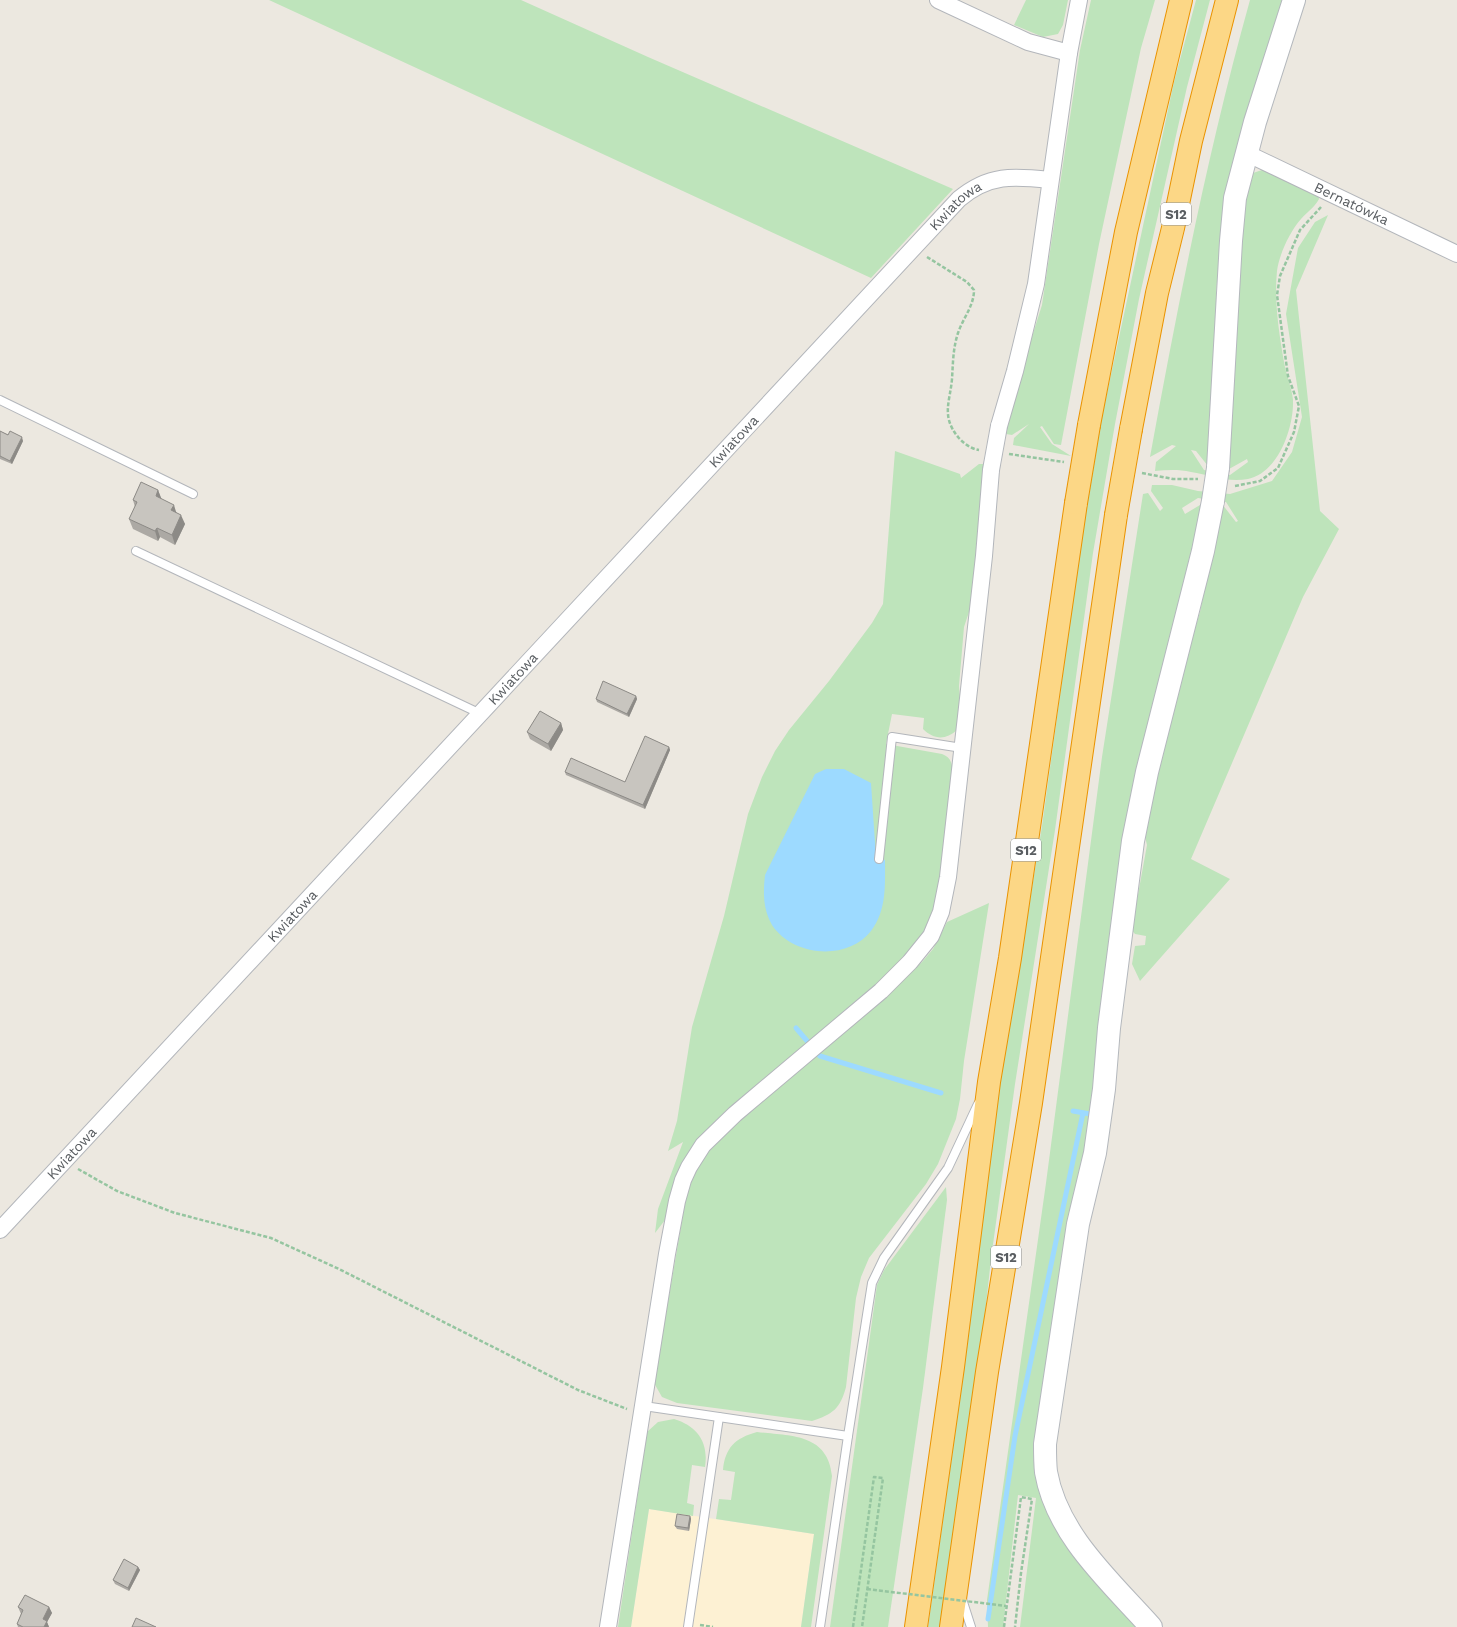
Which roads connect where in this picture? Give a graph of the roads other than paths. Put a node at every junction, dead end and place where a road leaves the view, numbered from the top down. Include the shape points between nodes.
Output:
1 (938, 0) edge
2 (1079, 0) edge
3 (1181, 0) edge
4 (1227, 0) edge
5 (1294, 0) edge
6 (1069, 53) junction
7 (1246, 153) junction
8 (1050, 180) junction
9 (1457, 254) edge
10 (0, 400) edge
11 (193, 494) dead end
12 (136, 551) dead end
13 (482, 714) junction
14 (962, 748) junction
15 (879, 859) dead end
16 (989, 1082) junction
17 (0, 1230) edge
18 (643, 1410) junction
19 (719, 1417) junction
20 (848, 1436) junction
21 (957, 1586) junction
22 (608, 1627) edge
23 (688, 1627) edge
24 (820, 1627) edge
25 (916, 1627) edge
26 (951, 1627) edge
27 (971, 1627) edge
28 (1151, 1627) edge

1 - 6 street via 1028,42
2 - 6 street
3 - 16 highway, S12, bridge via 1126,232 1089,425 1012,950
4 - 21 highway, S12, bridge via 1156,293 1116,515 1031,1103 987,1372
5 - 7 street
6 - 8 street
7 - 9 street, Bernatówka
7 - 28 street, bridge via 1235,198 1233,219 1213,501 1203,551 1147,772 1133,841 1095,1153 1078,1224 1045,1444 1046,1472 1066,1525 1083,1550
8 - 13 street, Kwiatowa via 1017,176 992,179 959,198
8 - 14 street, bridge via 1036,284 999,426 991,470
10 - 11 lane
12 - 13 lane
13 - 17 street, Kwiatowa
14 - 15 lane via 892,737
14 - 18 street via 948,877 941,912 931,936 881,992 712,1135 689,1167 676,1202
16 - 20 lane via 948,1168 884,1258 872,1283
16 - 25 highway, S12 via 953,1367
18 - 19 lane
18 - 22 street
19 - 20 lane
19 - 23 lane
20 - 24 lane
21 - 26 highway, S12
21 - 27 lane

